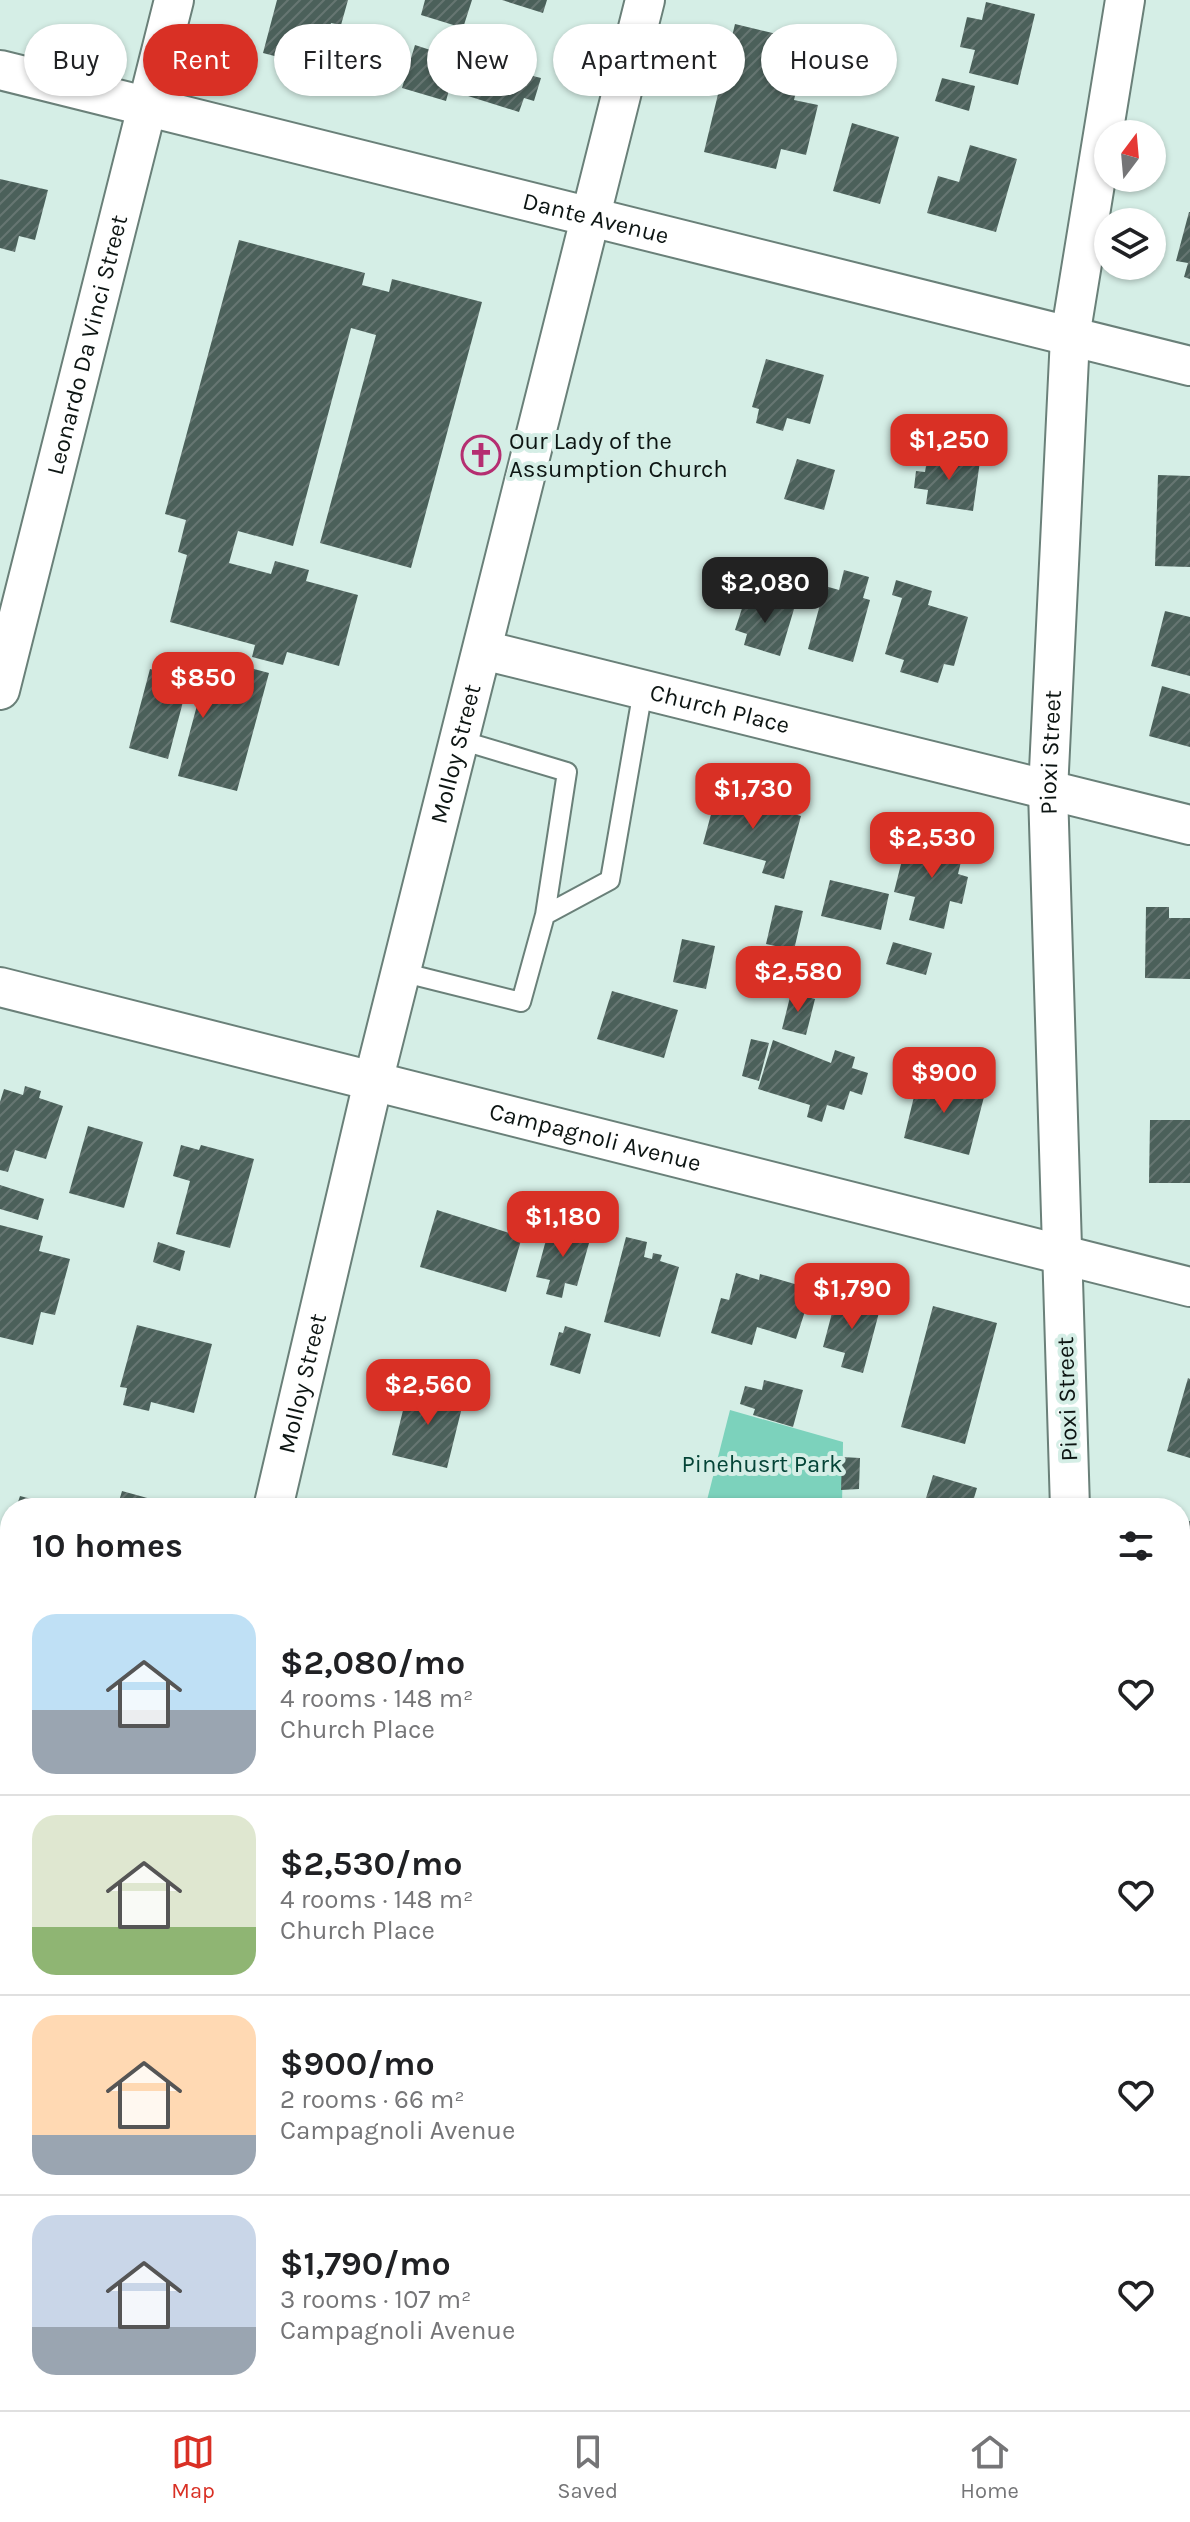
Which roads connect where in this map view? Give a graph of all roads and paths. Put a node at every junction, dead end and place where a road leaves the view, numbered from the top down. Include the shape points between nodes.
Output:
1 (174, 0) edge
2 (645, 0) edge
3 (1125, 0) edge
4 (0, 70) edge
5 (148, 106) junction
6 (593, 218) junction
7 (1070, 337) junction
8 (1190, 366) edge
9 (483, 650) junction
10 (0, 690) edge
11 (643, 690) junction
12 (460, 740) junction
13 (1048, 791) junction
14 (1190, 825) edge
15 (545, 915) junction
16 (401, 972) junction
17 (0, 987) edge
18 (373, 1082) junction
19 (1062, 1256) junction
20 (1190, 1287) edge
21 (275, 1498) edge
22 (1070, 1498) edge

1 - 5 street, Leonardo Da Vinci Street
2 - 6 street, Molloy Street
3 - 7 street, Pioxi Street
4 - 5 street, Dante Avenue
5 - 6 street, Dante Avenue
5 - 10 street, Leonardo Da Vinci Street
6 - 7 street, Dante Avenue
6 - 9 street, Molloy Street
7 - 8 street, Dante Avenue
7 - 13 street, Pioxi Street
9 - 11 street, Church Place
9 - 12 street, Molloy Street
11 - 13 street, Church Place
11 - 15 lane via 610,880
12 - 15 lane via 567,772
12 - 16 street, Molloy Street
13 - 14 street, Church Place
13 - 19 street, Pioxi Street
15 - 16 lane via 521,1002
16 - 18 street, Molloy Street
17 - 18 street, Campagnoli Avenue
18 - 19 street, Campagnoli Avenue
18 - 21 street, Molloy Street
19 - 20 street, Campagnoli Avenue
19 - 22 street, Pioxi Street

